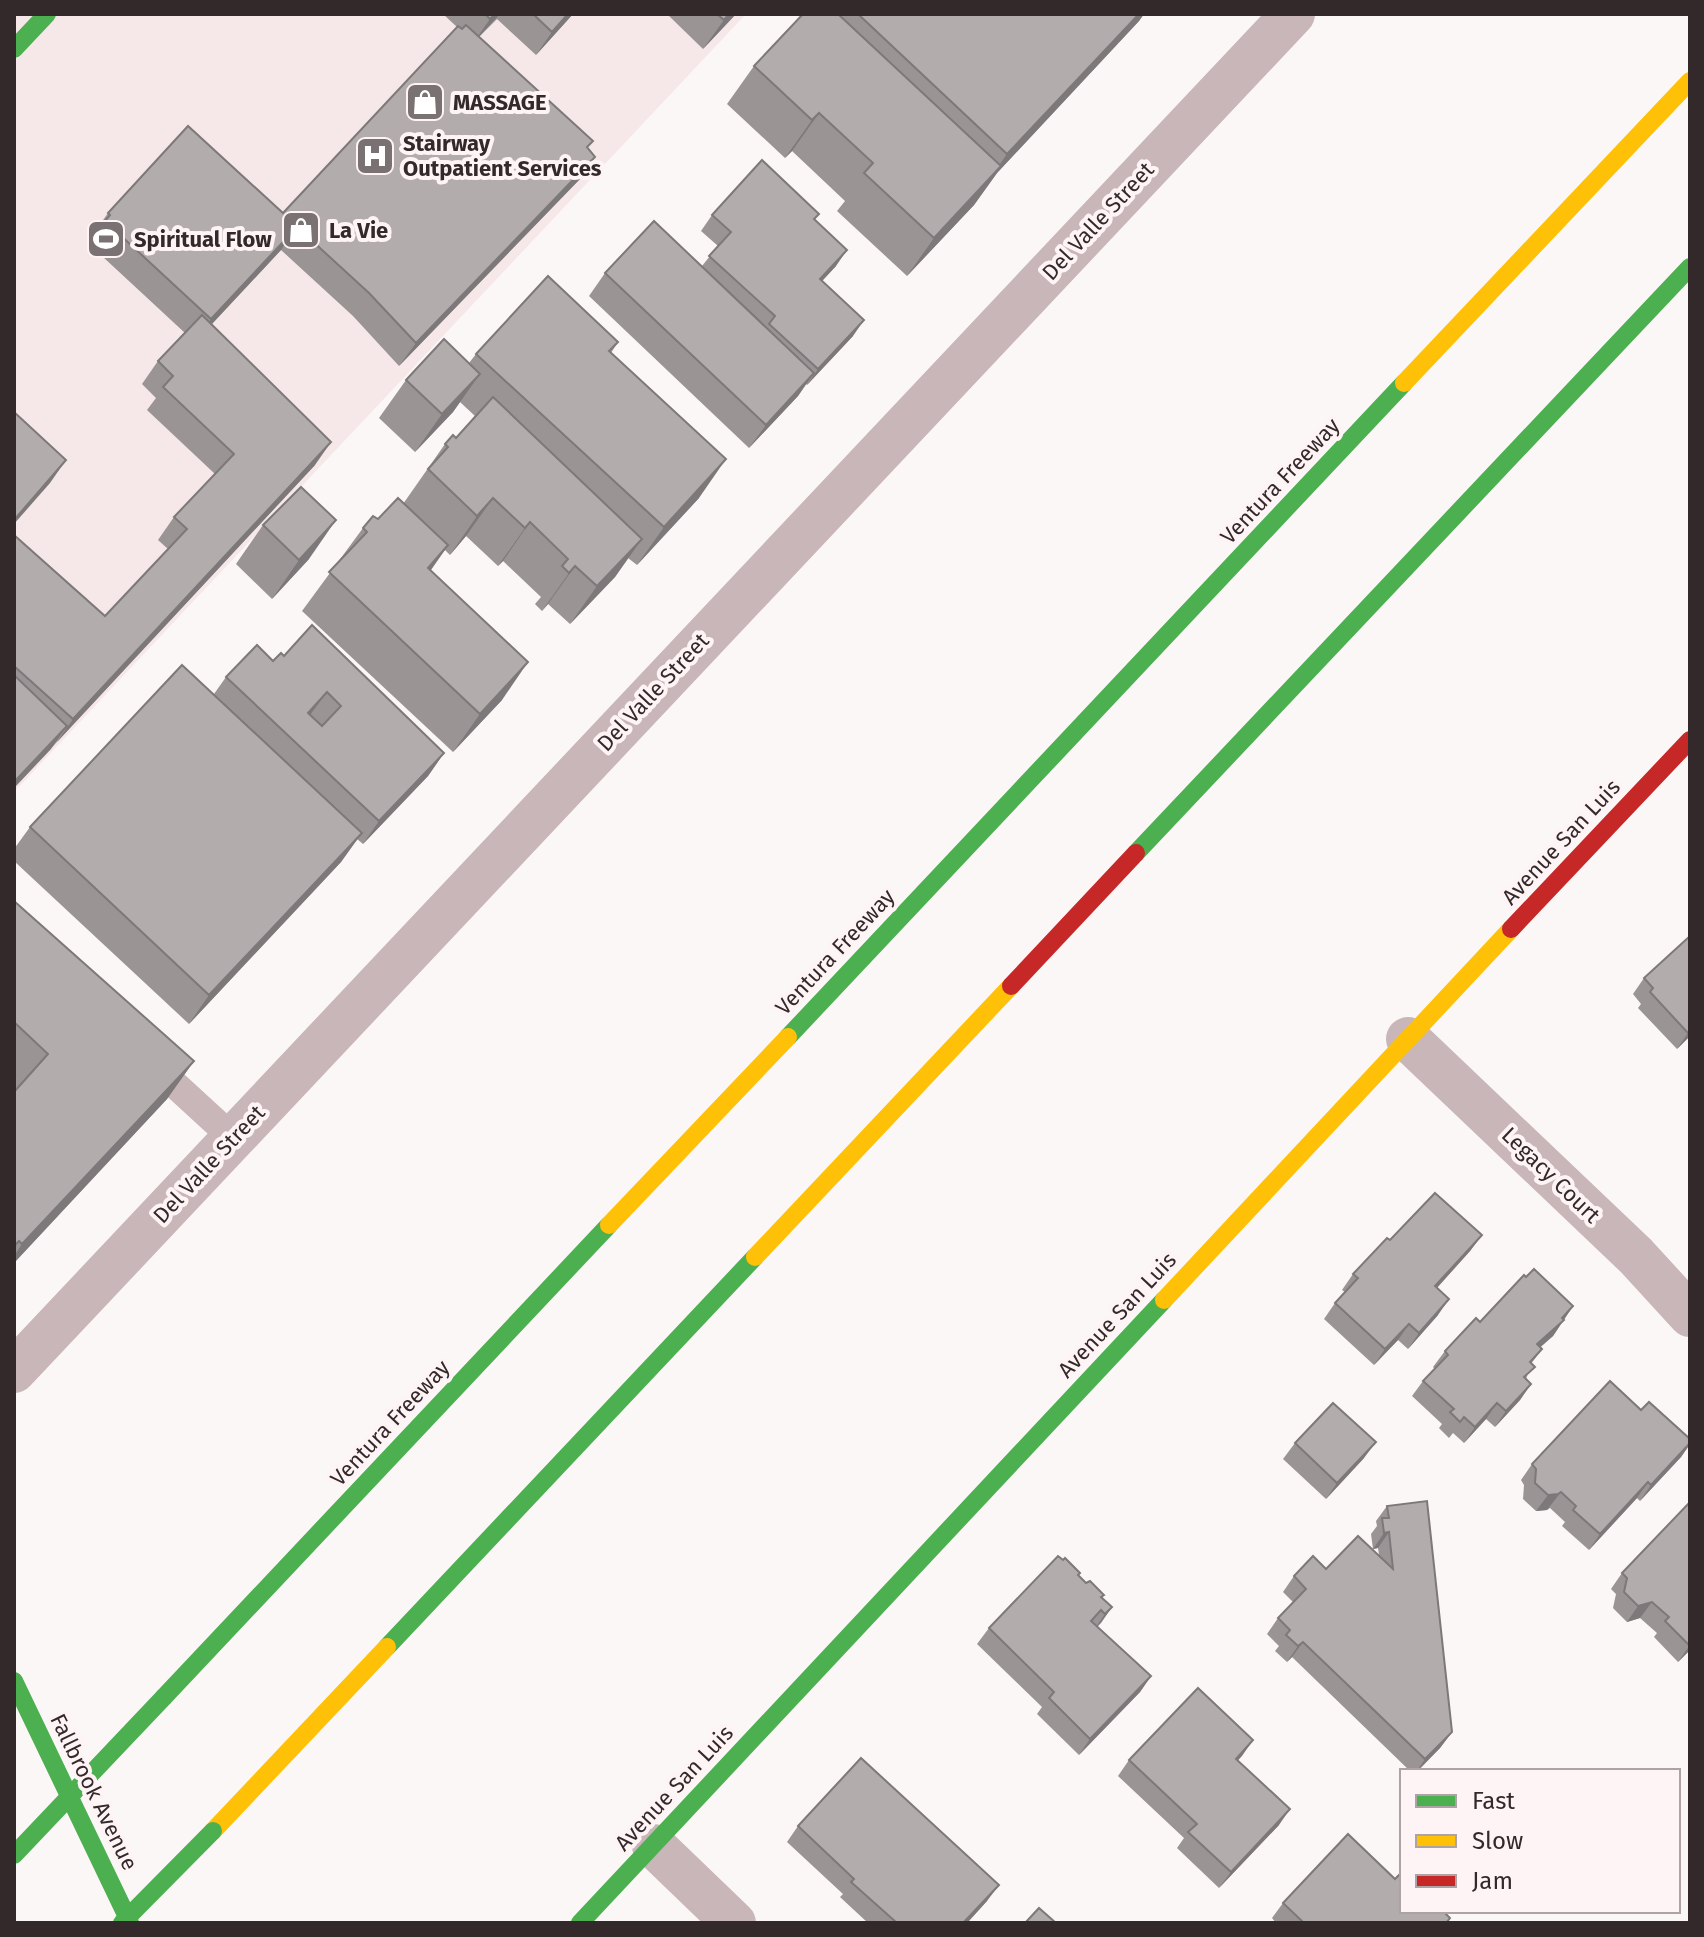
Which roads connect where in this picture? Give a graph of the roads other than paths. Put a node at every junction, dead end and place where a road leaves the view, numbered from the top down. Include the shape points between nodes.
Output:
1 (47, 14) edge
2 (1293, 14) edge
3 (14, 49) edge
4 (1690, 81) edge
5 (1690, 267) edge
6 (1690, 740) edge
7 (1408, 1039) junction
8 (129, 1043) edge
9 (233, 1138) junction
10 (1690, 1315) edge
11 (14, 1371) edge
12 (14, 1681) edge
13 (654, 1846) junction
14 (14, 1855) edge
15 (122, 1923) edge
16 (130, 1923) edge
17 (580, 1923) edge
18 (734, 1923) edge

1 - 3 main road
2 - 9 street, Del Valle Street
4 - 14 main road, Ventura Freeway, bridge
5 - 15 main road, bridge
6 - 7 main road, Avenue San Luis
7 - 10 street, Legacy Court via 1636,1256
7 - 13 main road, Avenue San Luis
8 - 9 lane
9 - 11 street, Del Valle Street
12 - 16 main road, Fallbrook Avenue
13 - 17 main road, Avenue San Luis
13 - 18 street

